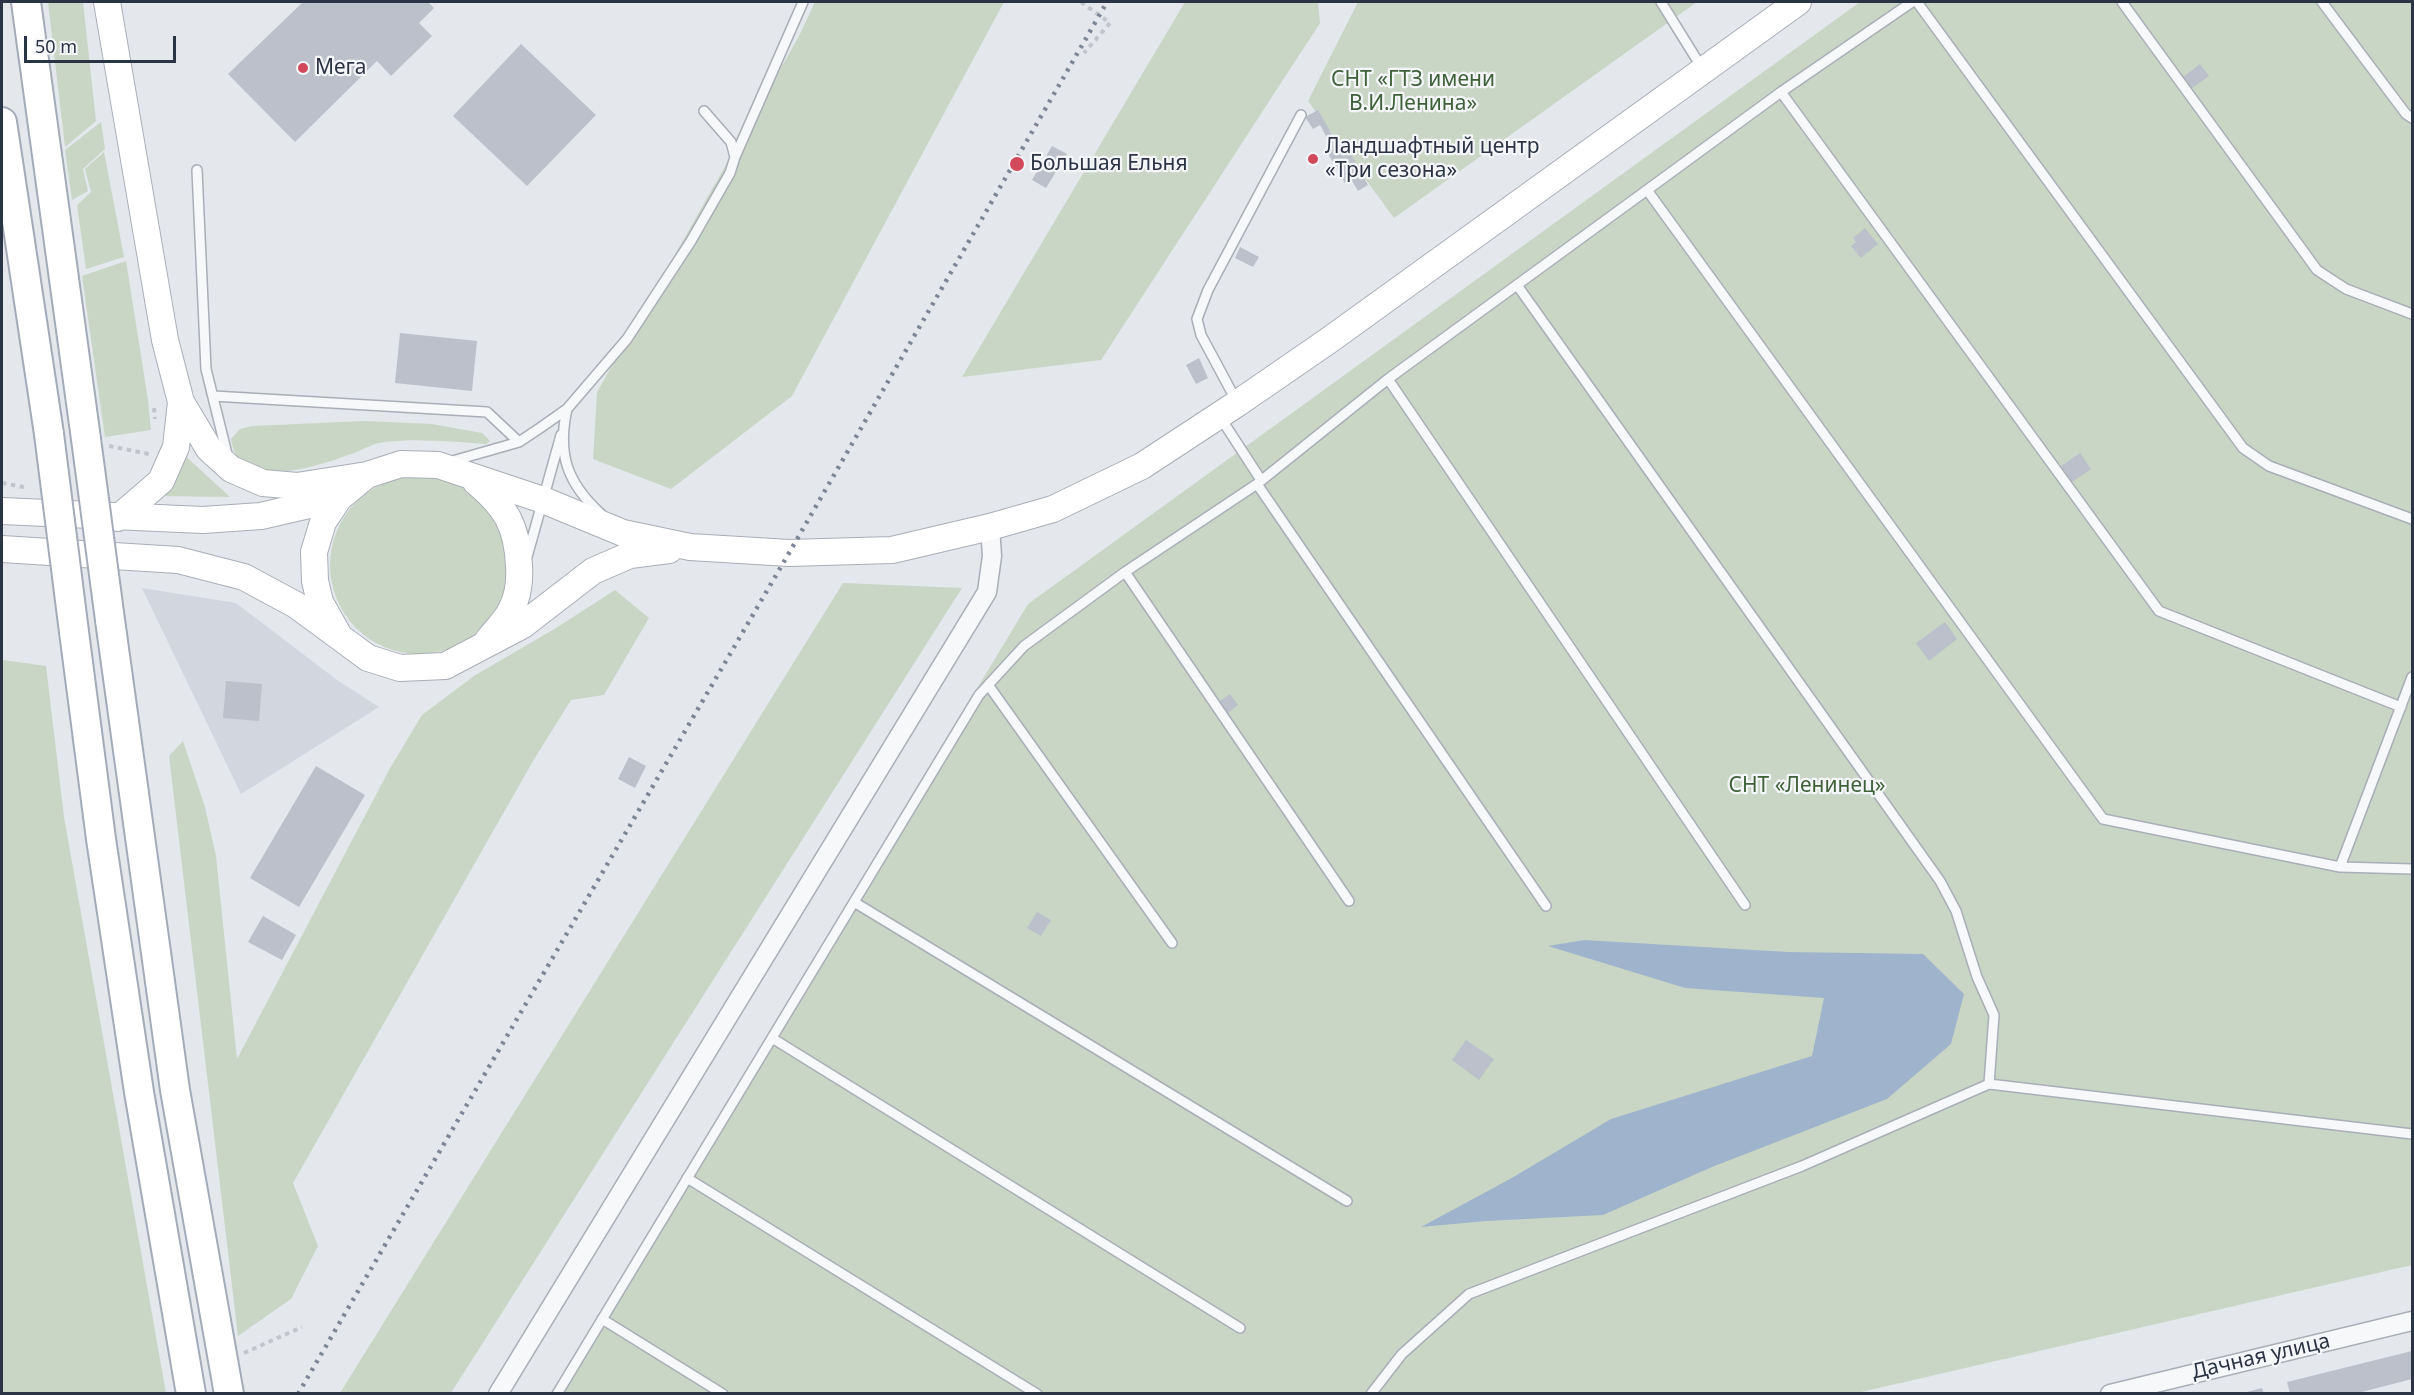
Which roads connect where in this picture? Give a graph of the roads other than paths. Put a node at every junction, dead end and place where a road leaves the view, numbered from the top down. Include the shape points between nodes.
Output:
1 (26, 2) edge
2 (107, 2) edge
3 (803, 2) edge
4 (1661, 2) edge
5 (1798, 2) edge
6 (1912, 2) edge
7 (1917, 2) edge
8 (2122, 2) edge
9 (2322, 2) edge
10 (1703, 70) junction
11 (1781, 92) junction
12 (704, 111) dead end
13 (1301, 115) dead end
14 (2412, 118) edge
15 (2, 122) edge
16 (735, 157) junction
17 (197, 170) dead end
18 (1647, 190) junction
19 (1517, 285) junction
20 (2412, 314) edge
21 (1388, 379) junction
22 (213, 396) junction
23 (181, 402) junction
24 (567, 409) junction
25 (1228, 409) junction
26 (561, 435) junction
27 (519, 442) junction
28 (438, 465) junction
29 (231, 469) junction
30 (465, 474) junction
31 (367, 475) junction
32 (1259, 482) junction
33 (339, 498) junction
34 (543, 500) junction
35 (2, 511) edge
36 (118, 518) junction
37 (2412, 519) edge
38 (990, 527) junction
39 (623, 533) junction
40 (690, 547) junction
41 (2, 549) edge
42 (1125, 572) junction
43 (520, 582) junction
44 (339, 634) junction
45 (482, 647) junction
46 (2412, 677) edge
47 (989, 686) junction
48 (2401, 706) junction
49 (2340, 867) junction
50 (2412, 869) edge
51 (1349, 900) dead end
52 (854, 902) junction
53 (1745, 904) dead end
54 (1546, 906) dead end
55 (1172, 943) dead end
56 (772, 1038) junction
57 (1989, 1084) junction
58 (2412, 1134) edge
59 (687, 1178) junction
60 (1347, 1201) dead end
61 (602, 1319) junction
62 (2412, 1321) edge
63 (1240, 1328) dead end
64 (227, 1379) edge
65 (191, 1394) edge
66 (498, 1394) edge
67 (557, 1394) edge
68 (723, 1394) edge
69 (1036, 1394) edge
70 (1371, 1394) edge
71 (2110, 1394) edge

1 - 64 main road, bridge via 175,1090
2 - 23 main road via 165,340
3 - 16 lane
4 - 10 lane
5 - 10 main road
6 - 11 lane
7 - 37 lane via 2243,448 2269,466
8 - 20 lane via 2317,270 2346,289
9 - 14 lane
10 - 25 main road
11 - 18 lane
11 - 48 lane via 2159,611
12 - 16 lane via 731,142
13 - 25 lane via 1208,290 1197,319
15 - 65 main road, bridge via 49,434 101,839 137,1081
16 - 24 lane via 691,242 627,339
17 - 22 lane via 206,369
18 - 19 lane
18 - 49 lane via 2103,819
19 - 21 lane
19 - 57 lane via 1940,881 1956,911 1994,1015
21 - 32 lane
21 - 53 lane
22 - 27 lane via 487,412
22 - 29 lane
23 - 29 main road via 209,449
23 - 36 main road via 176,447 161,481
24 - 26 lane
24 - 27 lane
25 - 32 lane
25 - 38 main road via 1142,466 1053,509
26 - 34 lane
26 - 39 lane via 567,468 576,484 591,505
27 - 28 lane
28 - 30 main road
28 - 31 main road via 401,464
29 - 31 main road via 263,483 297,486
30 - 34 main road
30 - 43 main road via 495,497 507,514 518,539
31 - 33 main road
32 - 42 lane
32 - 54 lane
33 - 36 main road via 261,516 203,520
33 - 44 main road via 323,522 314,552 320,602
34 - 39 main road
34 - 43 lane
35 - 36 main road
38 - 40 main road via 892,550 789,554
38 - 66 street via 992,556 987,592
39 - 40 main road
40 - 45 main road via 630,555 593,571 523,625
41 - 44 main road via 178,560 244,577
42 - 47 lane via 1024,646
42 - 51 lane
43 - 45 main road via 511,610
44 - 45 main road via 368,658 400,668 445,666
46 - 48 lane
47 - 52 lane via 979,695
47 - 55 lane
48 - 49 lane
49 - 50 lane
52 - 56 lane
52 - 60 lane
56 - 59 lane
56 - 63 lane
57 - 58 lane
57 - 70 lane via 1802,1166 1468,1294 1402,1354
59 - 61 lane
59 - 69 lane
61 - 67 lane
61 - 68 lane
62 - 71 street, Дачная улица

